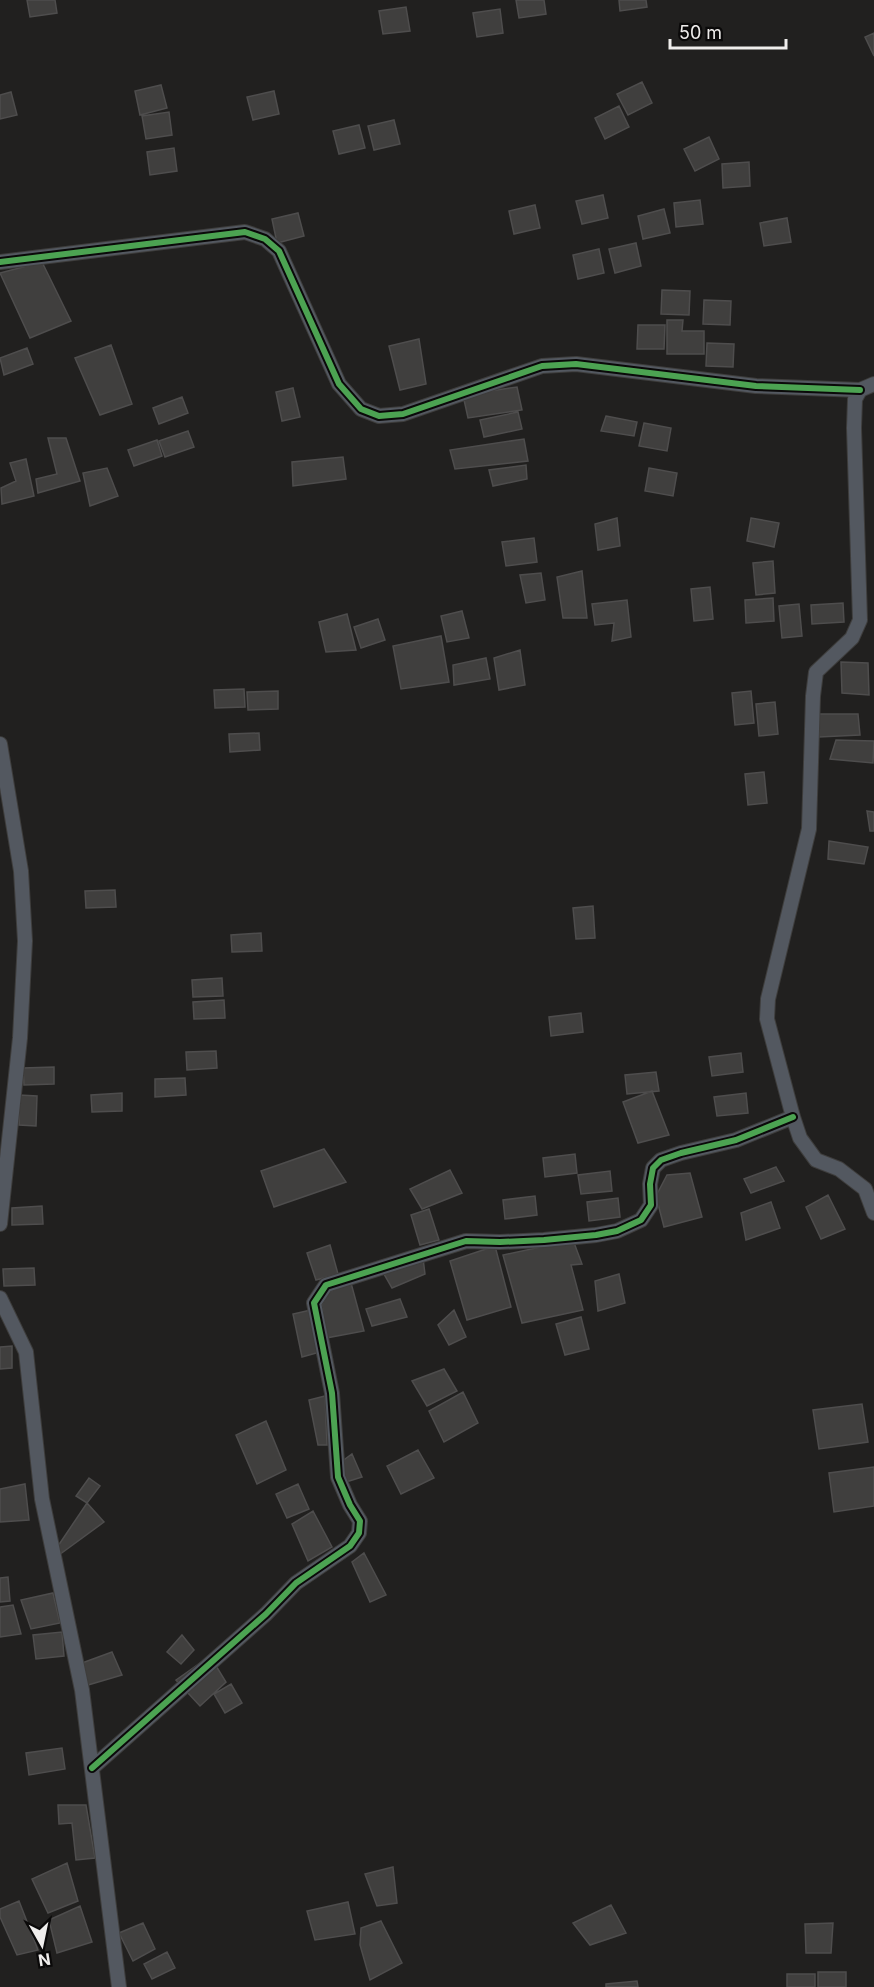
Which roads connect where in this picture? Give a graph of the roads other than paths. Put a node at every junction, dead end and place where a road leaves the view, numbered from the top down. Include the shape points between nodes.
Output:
1 (0, 262) edge
2 (874, 384) edge
3 (860, 390) junction
4 (0, 744) edge
5 (793, 1118) junction
6 (874, 1213) edge
7 (0, 1224) edge
8 (0, 1298) edge
9 (92, 1768) junction
10 (119, 1987) edge

1 - 3 street via 245,231 265,239 279,251 339,384 361,409 380,416 403,414 542,366 576,364 756,386
2 - 3 street
3 - 5 street via 855,399 854,428 860,620 852,638 816,672 809,829 768,999 767,1019
4 - 7 street via 21,872 25,941 20,1038
5 - 6 street via 800,1138 816,1160 839,1169 865,1189
5 - 9 street via 736,1140 662,1160 653,1168 651,1205 641,1220 617,1231 544,1240 466,1240 326,1286 314,1303 332,1393 338,1477 360,1521 359,1533 350,1546 296,1583
8 - 9 street via 26,1352 42,1499 82,1690
9 - 10 street

